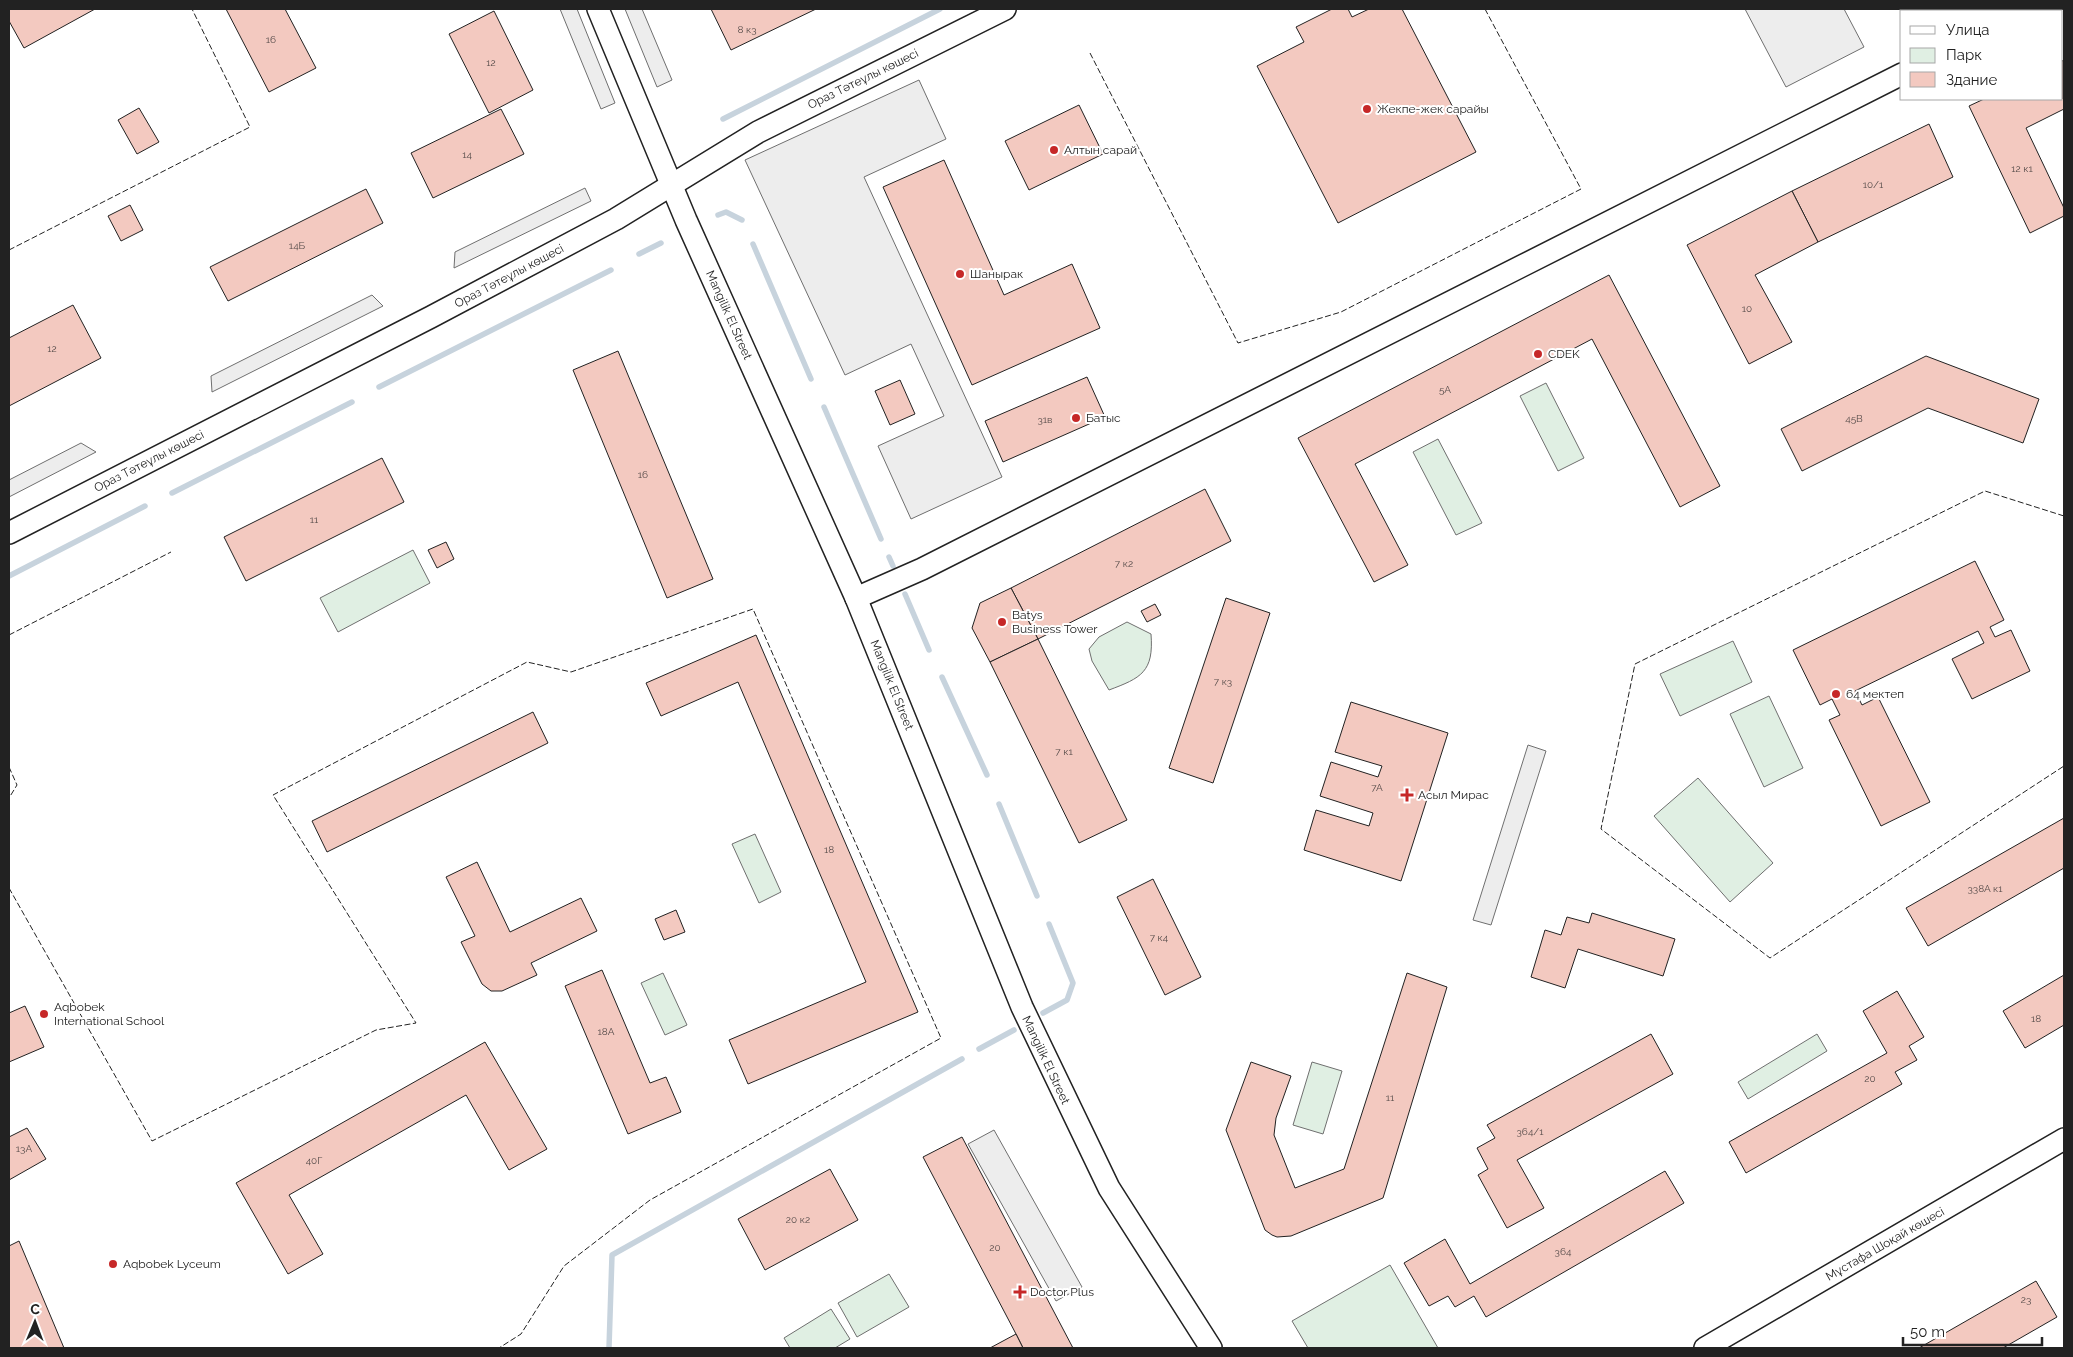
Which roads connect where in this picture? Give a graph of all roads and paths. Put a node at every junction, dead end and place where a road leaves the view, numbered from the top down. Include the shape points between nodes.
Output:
1 (598, 9) edge
2 (1005, 9) edge
3 (1900, 75) edge
4 (672, 185) junction
5 (9, 533) edge
6 (856, 598) junction
7 (2064, 1139) edge
8 (1211, 1348) edge
9 (1705, 1348) edge

1 - 4 street, Mangilik El Street
2 - 4 street, Ораз Тәтеұлы көшесі via 758,132
3 - 6 street via 922,569
4 - 5 street, Ораз Тәтеұлы көшесі via 616,219 431,317
4 - 6 street, Mangilik El Street
6 - 8 street, Mangilik El Street via 1022,1007 1058,1086 1109,1188
7 - 9 street, Мұстафа Шоқай көшесі

